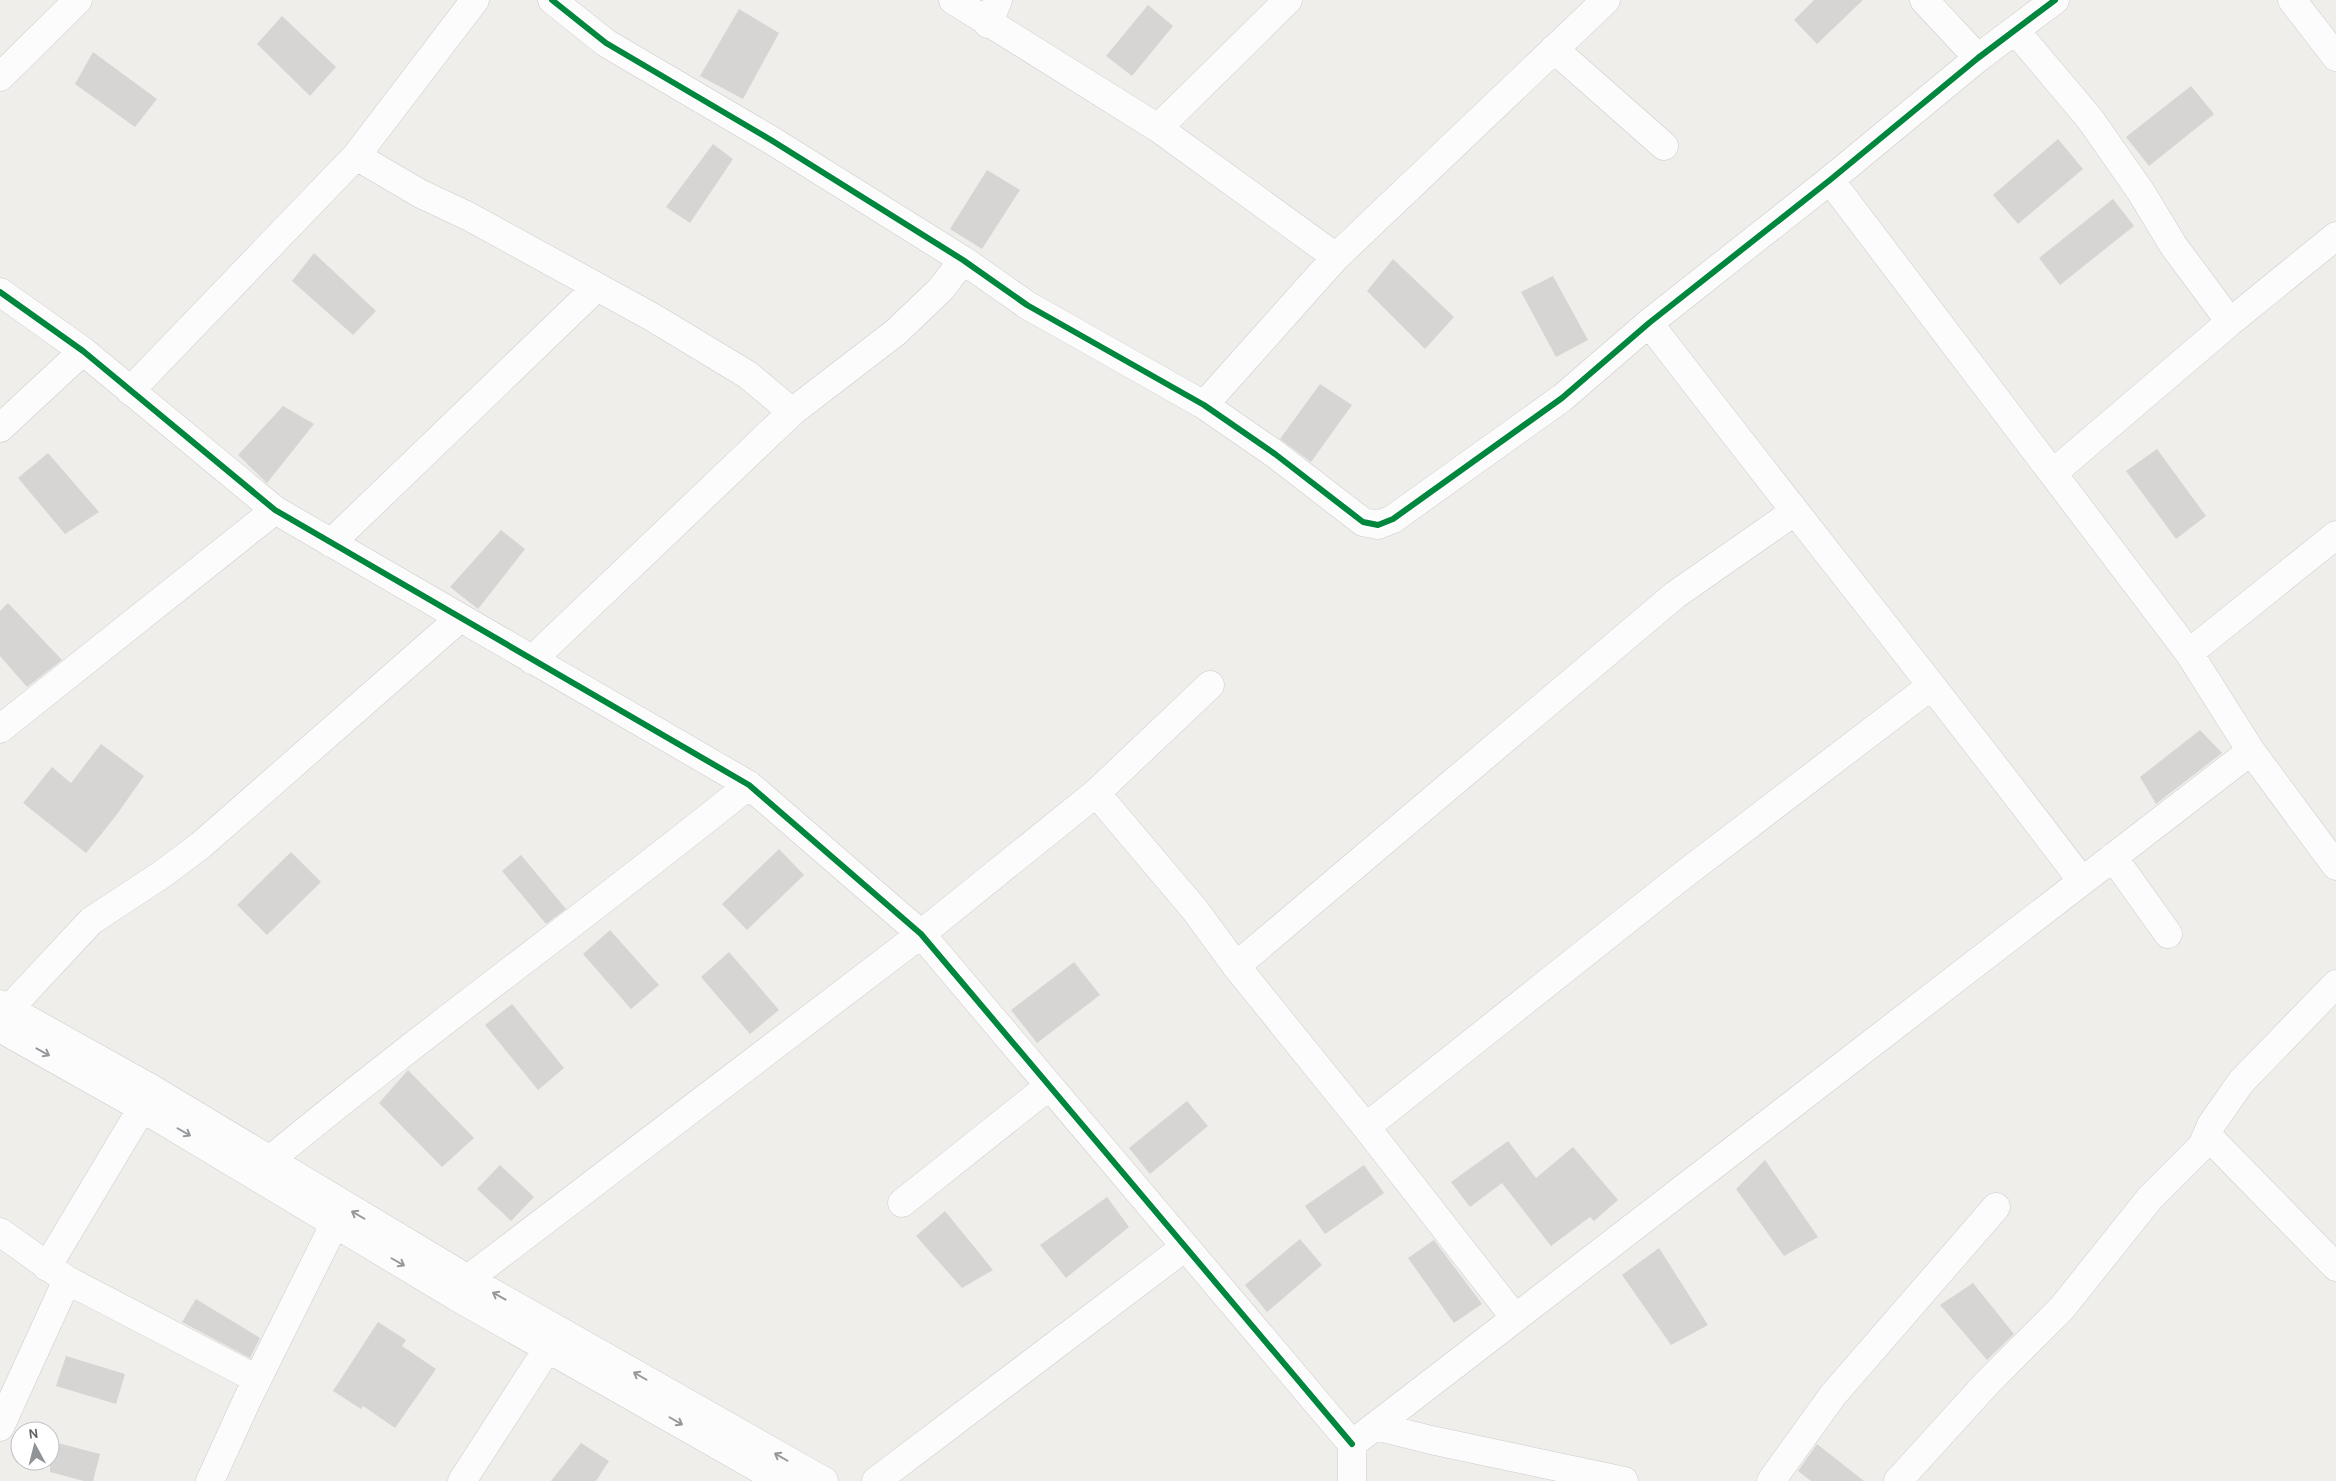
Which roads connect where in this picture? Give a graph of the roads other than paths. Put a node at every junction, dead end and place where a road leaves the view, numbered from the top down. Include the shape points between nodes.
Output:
1 (78, 0) edge
2 (475, 0) edge
3 (552, 0) edge
4 (954, 0) edge
5 (1288, 0) edge
6 (1606, 0) edge
7 (1924, 0) edge
8 (2055, 0) edge
9 (2292, 0) edge
10 (993, 12) edge
11 (2015, 30) junction
12 (1554, 49) junction
13 (2336, 57) edge
14 (1978, 58) junction
15 (0, 77) edge
16 (1158, 128) junction
17 (1664, 146) dead end
18 (356, 156) junction
19 (1830, 180) junction
20 (2336, 236) edge
21 (1336, 258) junction
22 (963, 260) junction
23 (597, 287) junction
24 (0, 292) edge
25 (2230, 322) junction
26 (1649, 323) junction
27 (83, 351) junction
28 (130, 391) junction
29 (1204, 405) junction
30 (792, 412) junction
31 (0, 428) edge
32 (2054, 473) junction
33 (275, 510) junction
34 (1794, 512) junction
35 (2336, 535) edge
36 (331, 543) junction
37 (460, 618) junction
38 (2189, 653) junction
39 (532, 660) junction
40 (1210, 685) dead end
41 (1931, 686) junction
42 (0, 729) edge
43 (2251, 751) junction
44 (749, 784) junction
45 (1096, 793) junction
46 (2113, 857) junction
47 (2336, 866) edge
48 (2082, 881) junction
49 (921, 934) junction
50 (2168, 934) dead end
51 (1236, 966) junction
52 (2336, 984) edge
53 (3, 1014) edge
54 (1049, 1086) junction
55 (142, 1108) junction
56 (1366, 1127) junction
57 (2207, 1135) junction
58 (271, 1160) junction
59 (902, 1203) dead end
60 (1996, 1207) dead end
61 (334, 1225) junction
62 (0, 1232) edge
63 (1185, 1247) junction
64 (2336, 1267) edge
65 (57, 1274) junction
66 (468, 1279) junction
67 (1515, 1318) junction
68 (548, 1348) junction
69 (257, 1379) junction
70 (1375, 1426) junction
71 (0, 1427) edge
72 (1352, 1444) junction
73 (210, 1481) edge
74 (462, 1481) edge
75 (781, 1481) edge
76 (824, 1481) edge
77 (876, 1481) edge
78 (1352, 1481) edge
79 (1624, 1481) edge
80 (1771, 1481) edge
81 (1898, 1481) edge

1 - 15 street
2 - 18 street
3 - 22 street via 606,43 771,140
4 - 10 street
5 - 16 street
6 - 12 street
7 - 14 street
8 - 11 street
9 - 13 street
10 - 16 street
11 - 14 street
11 - 25 street via 2090,118 2173,245
12 - 17 street
12 - 21 street
14 - 19 street
16 - 21 street
18 - 23 street
18 - 28 street
19 - 26 street
19 - 32 street
20 - 25 street
21 - 29 street
22 - 29 street via 1027,305
22 - 30 street via 941,289 896,332
23 - 30 street via 748,375
23 - 36 street
24 - 27 street
25 - 32 street
26 - 29 street via 1562,398 1393,519 1378,525 1363,522 1275,454
26 - 34 street
27 - 28 street
27 - 31 street
28 - 33 street
30 - 39 street
32 - 38 street
33 - 36 street
33 - 42 street
34 - 41 street
34 - 51 street via 1675,595
35 - 38 street
36 - 37 street
37 - 39 street
37 - 53 street via 201,845 91,921
38 - 43 street
39 - 44 street
40 - 45 street
41 - 48 street
41 - 56 street via 1678,879
43 - 46 street
43 - 47 street
44 - 49 street
44 - 58 street via 649,865 348,1096
45 - 49 street
45 - 51 street via 1195,910
46 - 48 street
46 - 50 street
48 - 67 street
49 - 54 street
49 - 66 street
51 - 56 street
52 - 57 street via 2241,1082
53 -> 55 street
53 - 58 street
54 - 59 street
54 - 63 street
55 -> 61 street
55 - 65 street
56 - 67 street
57 - 64 street
57 - 81 street via 2202,1146 2150,1198 2062,1308 1987,1383
66 -> 58 street
60 - 80 street via 1833,1394
61 -> 68 street
61 - 69 street
62 - 65 street
63 - 72 street
63 - 77 street
65 - 69 street
65 - 71 street via 55,1304
76 -> 66 street
67 - 70 street
68 - 74 street
68 -> 75 street
69 - 73 street
70 - 72 street
70 - 79 street
72 - 78 street

